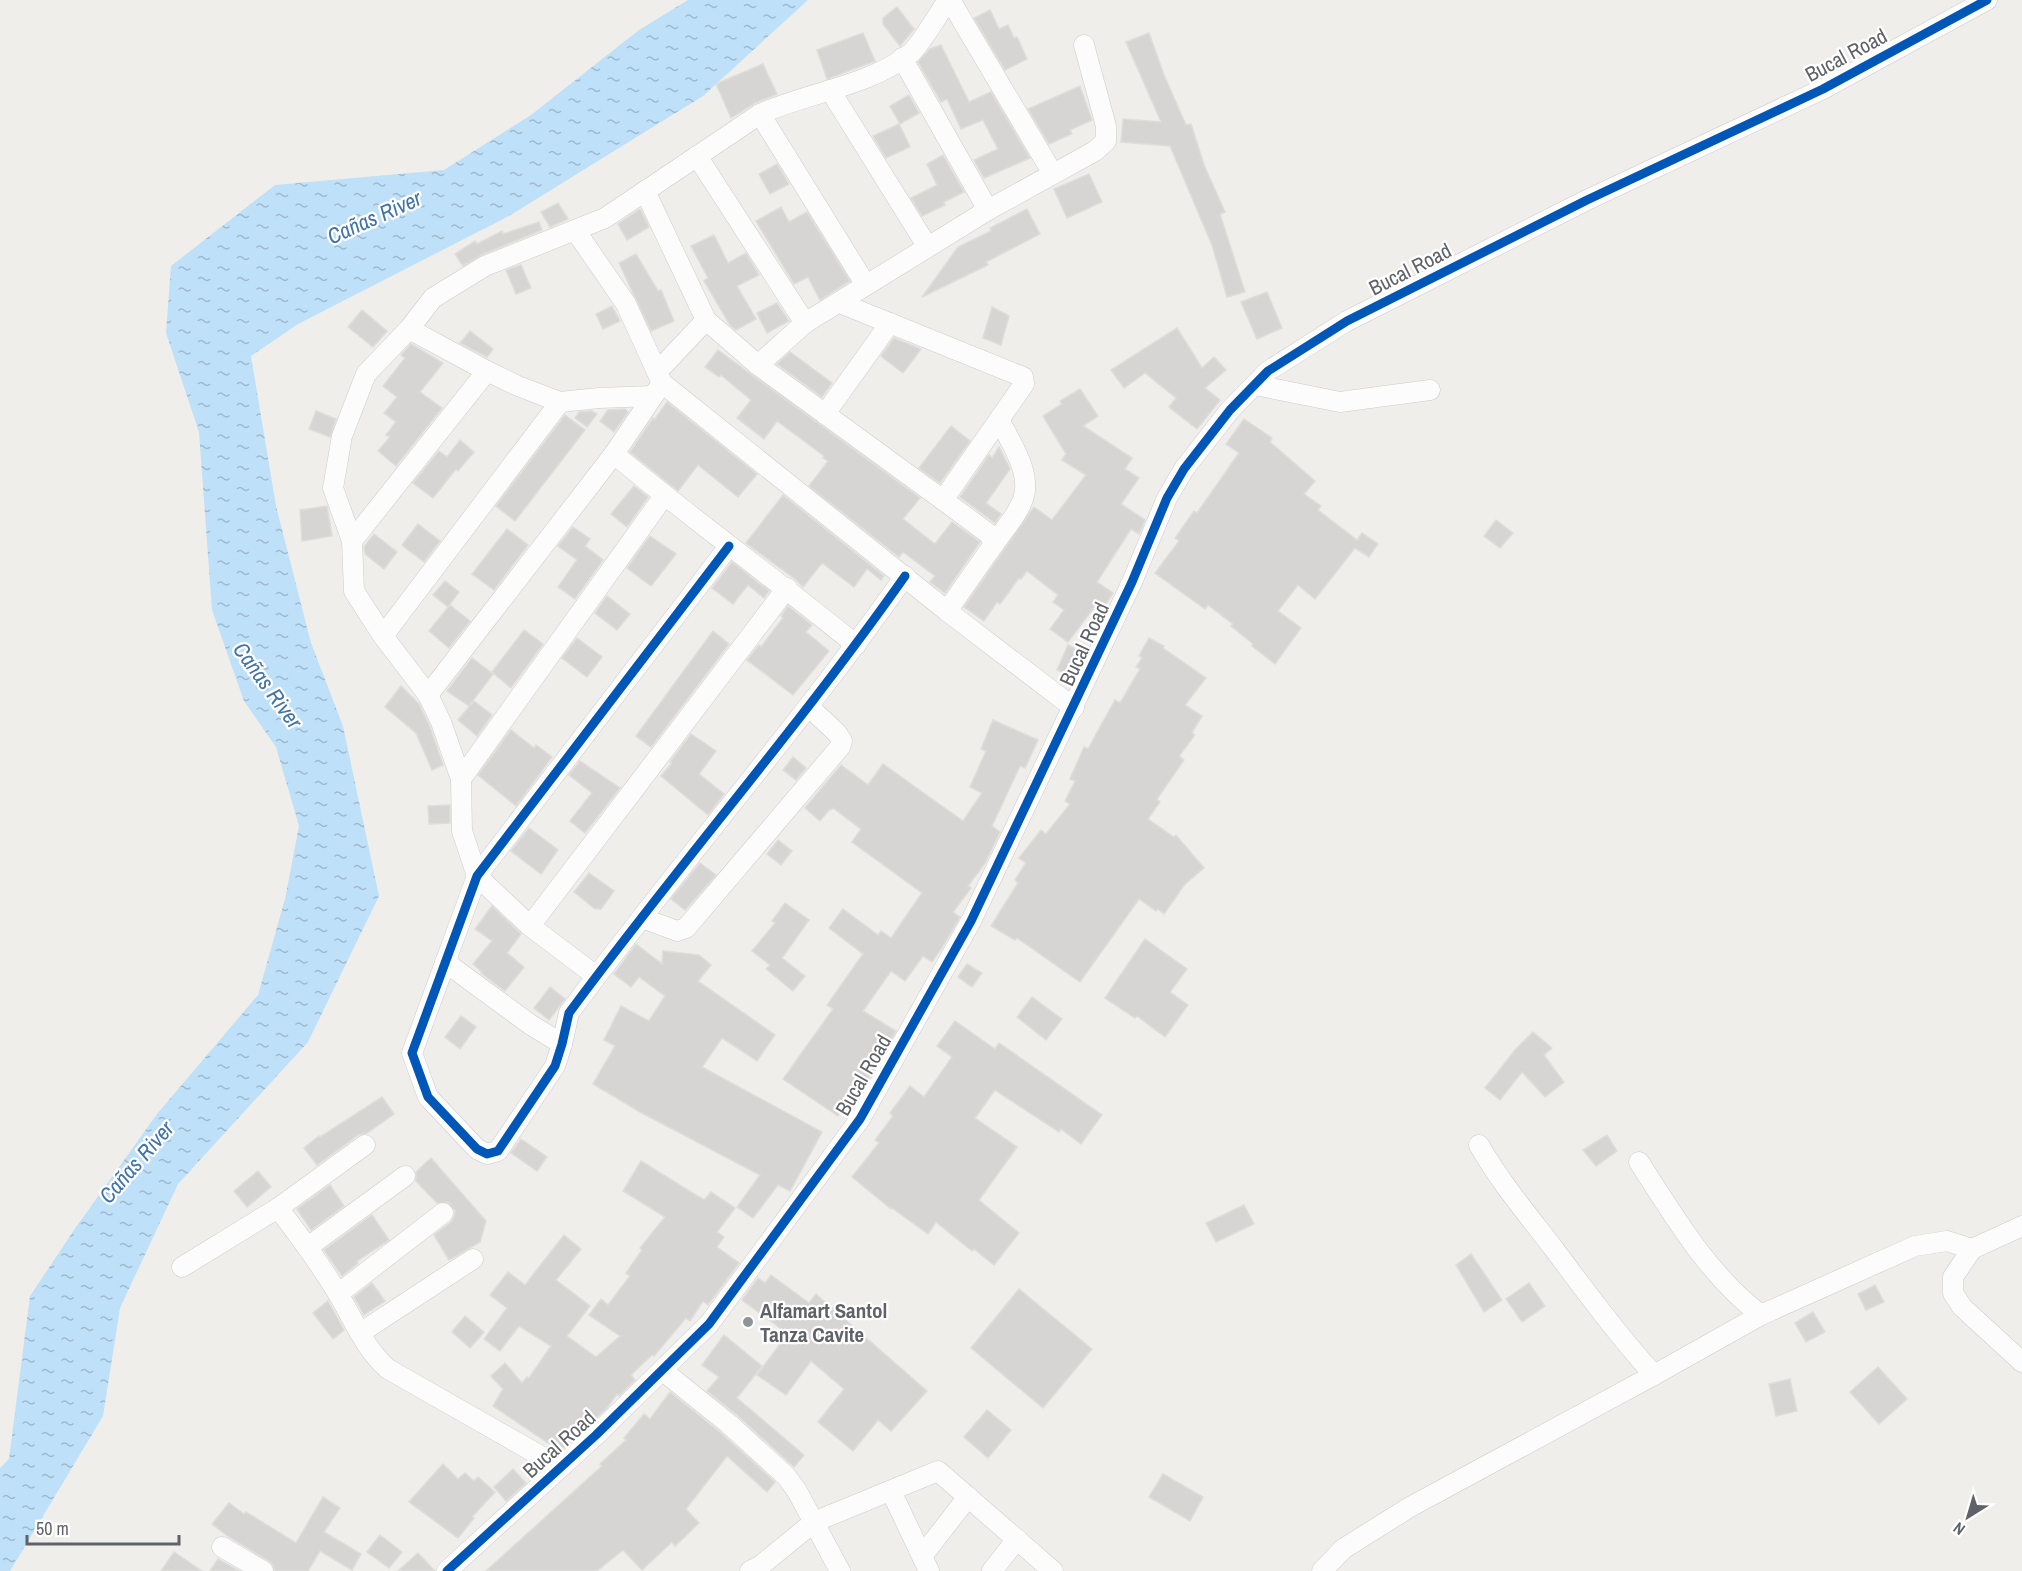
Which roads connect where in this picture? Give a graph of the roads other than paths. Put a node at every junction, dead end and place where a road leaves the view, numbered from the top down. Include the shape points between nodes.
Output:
1 (949, 0) edge
2 (1987, 0) edge
3 (1084, 45) dead end
4 (902, 58) junction
5 (830, 90) junction
6 (760, 114) junction
7 (697, 156) junction
8 (1053, 174) junction
9 (645, 191) junction
10 (988, 210) junction
11 (575, 230) junction
12 (927, 246) junction
13 (866, 285) junction
14 (840, 303) junction
15 (706, 320) junction
16 (890, 323) junction
17 (805, 324) junction
18 (409, 329) junction
19 (758, 365) junction
20 (487, 370) junction
21 (657, 384) junction
22 (1255, 385) junction
23 (1430, 390) dead end
24 (560, 402) junction
25 (825, 414) junction
26 (999, 419) junction
27 (614, 453) junction
28 (664, 496) junction
29 (943, 500) junction
30 (352, 541) junction
31 (994, 544) junction
32 (729, 546) junction
33 (905, 576) junction
34 (787, 588) junction
35 (947, 611) junction
36 (382, 636) junction
37 (856, 645) junction
38 (428, 695) junction
39 (809, 707) junction
40 (1074, 708) junction
41 (461, 779) junction
42 (477, 876) junction
43 (642, 918) junction
44 (530, 926) junction
45 (445, 962) junction
46 (596, 976) junction
47 (562, 1044) junction
48 (1479, 1144) dead end
49 (365, 1145) dead end
50 (1639, 1162) dead end
51 (405, 1176) dead end
52 (278, 1208) junction
53 (443, 1213) dead end
54 (2022, 1226) edge
55 (308, 1247) junction
56 (1972, 1249) junction
57 (473, 1259) dead end
58 (182, 1267) dead end
59 (338, 1294) junction
60 (1761, 1315) junction
61 (360, 1333) junction
62 (2022, 1362) edge
63 (663, 1371) junction
64 (1654, 1375) junction
65 (560, 1467) junction
66 (891, 1491) junction
67 (968, 1497) junction
68 (814, 1522) junction
69 (1017, 1539) junction
70 (222, 1547) dead end
71 (925, 1564) edge
72 (264, 1571) edge
73 (447, 1571) edge
74 (750, 1571) edge
75 (840, 1571) edge
76 (992, 1571) edge
77 (1053, 1571) edge
78 (1322, 1571) edge

1 - 4 street via 912,53
1 - 8 street
2 - 22 street, Bucal Road via 1823,89 1587,200 1347,321 1268,371
3 - 8 street via 1106,126 1106,141
4 - 5 street via 881,71
4 - 10 street
5 - 6 street
5 - 12 street
6 - 7 street
6 - 13 street
7 - 9 street
7 - 17 street
8 - 10 street
9 - 11 street via 605,218
9 - 15 street
10 - 12 street
11 - 18 street via 485,266 432,298
11 - 21 street via 626,304
12 - 13 street
13 - 14 street
14 - 16 street
14 - 17 street
15 - 19 street
15 - 21 street
16 - 25 street
16 - 26 street via 1023,377 1024,384
17 - 19 street
18 - 20 street
18 - 30 street via 366,374 342,436 333,488
19 - 25 street
20 - 24 street
20 - 30 street
21 - 24 street via 599,398
21 - 27 street
21 - 33 street
22 - 23 street via 1340,402
22 - 40 street, Bucal Road via 1211,434 1167,498
24 - 36 street
25 - 29 street
26 - 29 street
26 - 31 street via 1022,465 1025,487 1018,510
27 - 28 street
27 - 38 street
28 - 32 street
28 - 41 street
29 - 31 street via 989,534
30 - 36 street via 354,591
31 - 35 street
32 - 34 street
32 - 42 street
33 - 35 street
33 - 37 street
34 - 37 street
34 - 44 street
35 - 40 street
36 - 38 street
37 - 39 street
38 - 41 street
39 - 43 street
39 - 43 street via 837,733 842,741 840,747 686,928 677,931
40 - 63 street, Bucal Road via 971,921 860,1119 709,1324
41 - 42 street via 462,831
42 - 44 street
42 - 45 street
43 - 46 street
44 - 46 street
45 - 47 street
45 - 47 street via 412,1053 428,1097 477,1149 487,1154 498,1151 555,1066
46 - 47 street via 569,1013
48 - 64 street via 1492,1167
49 - 52 street
50 - 60 street via 1691,1243
51 - 55 street
52 - 55 street
52 - 58 street
53 - 59 street
54 - 56 street
55 - 59 street
56 - 60 street via 1947,1241 1916,1246
56 - 62 street via 1953,1277 1953,1293 1962,1307
57 - 61 street
59 - 61 street
60 - 64 street
61 - 65 street via 388,1369
63 - 65 street, Bucal Road
63 - 68 street via 786,1476
64 - 78 street via 1410,1507 1343,1549
65 - 73 street, Bucal Road
66 - 67 street via 938,1471
66 - 68 street
66 - 71 street
67 - 69 street
67 - 71 street
68 - 74 street
68 - 75 street
69 - 76 street
69 - 77 street
70 - 72 street

